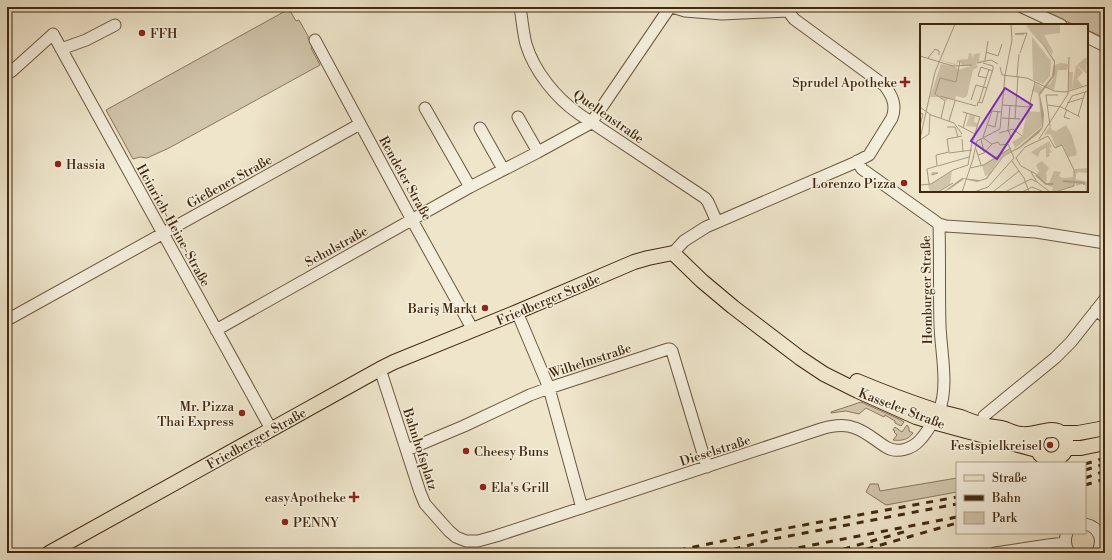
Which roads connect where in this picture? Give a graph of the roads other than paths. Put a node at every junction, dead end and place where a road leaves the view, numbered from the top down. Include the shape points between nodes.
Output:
1 (520, 7) edge
2 (671, 7) edge
3 (1022, 7) edge
4 (787, 9) edge
5 (1059, 24) edge
6 (115, 25) dead end
7 (1088, 38) edge
8 (315, 40) dead end
9 (1105, 46) edge
10 (61, 49) junction
11 (7, 74) edge
12 (425, 108) dead end
13 (518, 117) dead end
14 (591, 123) junction
15 (360, 124) junction
16 (480, 128) dead end
17 (538, 152) junction
18 (857, 161) junction
19 (503, 169) junction
20 (470, 187) junction
21 (412, 220) junction
22 (717, 222) junction
23 (939, 224) junction
24 (163, 234) junction
25 (1105, 243) edge
26 (673, 253) junction
27 (1105, 299) edge
28 (517, 312) junction
29 (1100, 314) edge
30 (7, 320) edge
31 (216, 330) junction
32 (473, 330) junction
33 (380, 369) junction
34 (549, 388) junction
35 (936, 417) junction
36 (982, 424) junction
37 (1105, 428) edge
38 (271, 429) junction
39 (1042, 432) junction
40 (1061, 433) junction
41 (1105, 443) edge
42 (407, 450) junction
43 (1054, 457) edge
44 (707, 467) junction
45 (582, 508) junction
46 (1086, 524) edge
47 (1102, 532) edge
48 (493, 537) joint
49 (1067, 543) edge
50 (49, 553) edge
51 (995, 553) edge
52 (1097, 553) edge

1 - 14 street, Quellenstraße via 526,43 538,71 570,107
2 - 4 street, Schulstraße via 722,14
2 - 14 street, Schulstraße
3 - 5 street
4 - 18 street via 794,19 884,85 892,98 892,118 869,155
6 - 10 street
7 - 9 street
8 - 15 street, Rendeler Straße
10 - 11 street, Heinrich-Heine-Straße via 53,34
10 - 24 street, Heinrich-Heine-Straße
12 - 20 street
13 - 17 street
14 - 17 street, Schulstraße
14 - 22 street, Quellenstraße via 701,195 708,202
15 - 21 street, Rendeler Straße
15 - 24 street, Gießener Straße
16 - 19 street
17 - 19 street, Schulstraße
18 - 22 street
18 - 23 street, Homburger Straße via 862,169
19 - 20 street, Schulstraße
20 - 21 street, Schulstraße
21 - 31 street, Schulstraße
21 - 32 street, Rendeler Straße
22 - 26 street via 684,242
23 - 25 street via 1036,232
23 - 35 street, Homburger Straße via 940,325 944,391 942,405
24 - 30 street, Gießener Straße
24 - 31 street, Heinrich-Heine-Straße
26 - 28 main road, Friedberger Straße via 634,262
26 - 35 main road, Kasseler Straße via 734,307 810,365 844,385 888,405
27 - 29 street
28 - 32 main road, Friedberger Straße
28 - 34 street
29 - 36 street via 1046,366 984,416
31 - 38 street, Heinrich-Heine-Straße
32 - 33 main road, Friedberger Straße
33 - 38 main road, Friedberger Straße
33 - 42 street, Bahnhofsplatz
34 - 42 street, Wilhelmstraße
34 - 44 street, Wilhelmstraße via 670,349
34 - 45 street
35 - 36 main road, Kasseler Straße via 959,416
35 - 43 main road, Kasseler Straße
35 - 44 street, Dieselstraße via 920,441 905,450 892,450 853,427 835,426
36 - 39 main road, Kasseler Straße via 1023,434
37 - 40 main road, Kasseler Straße
38 - 50 main road, Friedberger Straße
39 - 40 main road, Kasseler Straße via 1052,429
39 - 43 main road via 1036,445
40 - 43 main road via 1066,443
41 - 43 main road, Kasseler Straße
42 - 48 street, Bahnhofsplatz via 425,504 449,531 466,541
44 - 45 street, Dieselstraße
45 - 48 street, Dieselstraße
46 - 47 street
47 - 52 street
49 - 51 street

